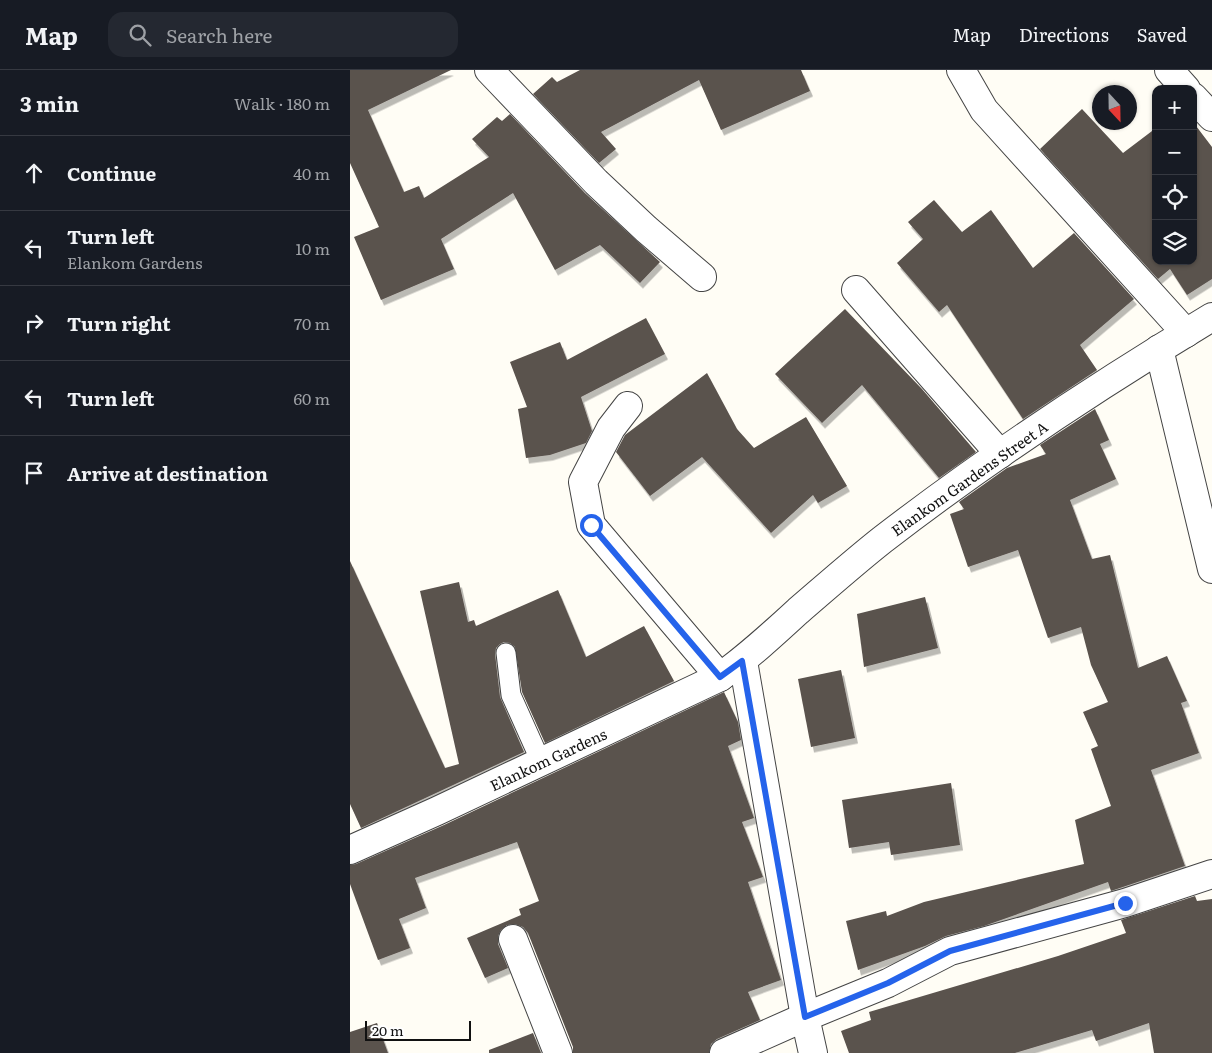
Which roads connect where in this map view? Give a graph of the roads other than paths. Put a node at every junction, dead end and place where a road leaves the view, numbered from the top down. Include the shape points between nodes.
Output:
1 (489, 70) edge
2 (961, 70) edge
3 (1169, 70) edge
4 (1182, 85) edge
5 (1197, 101) edge
6 (1212, 118) edge
7 (702, 277) dead end
8 (856, 290) dead end
9 (1212, 317) edge
10 (1186, 333) junction
11 (1159, 349) junction
12 (628, 406) dead end
13 (1000, 454) junction
14 (1212, 569) edge
15 (506, 653) dead end
16 (742, 661) junction
17 (720, 677) junction
18 (541, 762) junction
19 (350, 850) edge
20 (1212, 874) edge
21 (513, 939) dead end
22 (805, 1017) junction
23 (558, 1053) edge
24 (724, 1053) edge
25 (813, 1053) edge

1 - 7 street via 596,182
2 - 10 street via 984,110
3 - 4 street
5 - 6 street
8 - 13 street
9 - 10 street, Elankom Gardens Street A
10 - 11 street, Elankom Gardens Street A
11 - 13 street, Elankom Gardens Street A
11 - 14 street
12 - 17 street via 612,428 583,482 591,525
13 - 16 street, Elankom Gardens Street A via 845,570
15 - 18 lane via 511,695
16 - 17 street, Elankom Gardens
16 - 22 street
17 - 18 street, Elankom Gardens
18 - 19 street, Elankom Gardens
20 - 22 street via 1125,903 950,951 888,983
21 - 23 street
22 - 24 street
22 - 25 street

